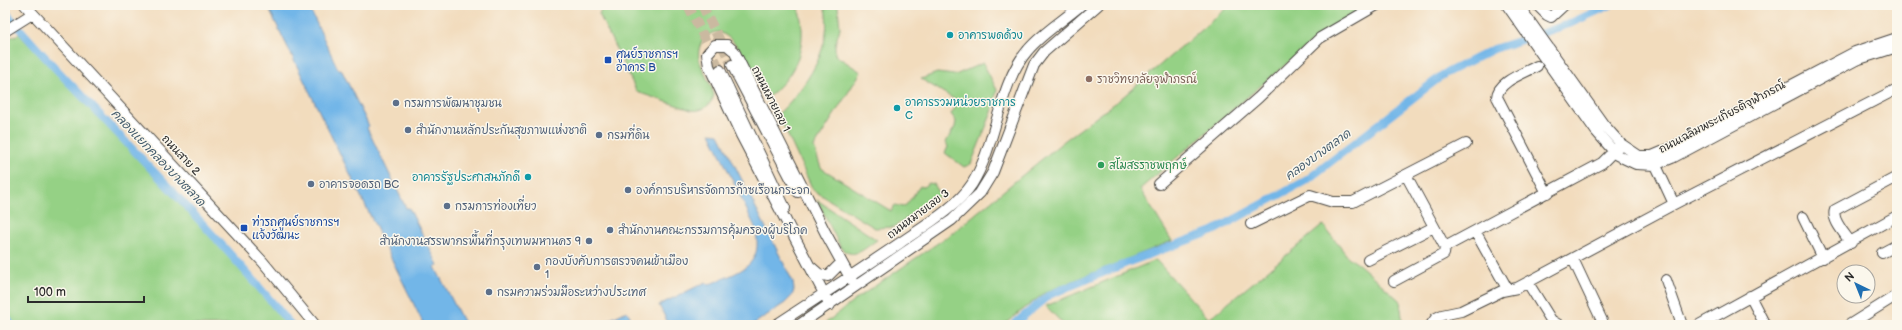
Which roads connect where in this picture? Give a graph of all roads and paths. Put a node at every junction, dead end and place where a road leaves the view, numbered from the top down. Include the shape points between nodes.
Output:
1 (25, 5) edge
2 (1081, 5) edge
3 (1098, 5) edge
4 (1377, 5) edge
5 (1508, 5) edge
6 (1537, 5) edge
7 (1564, 5) edge
8 (1518, 10) edge
9 (32, 14) junction
10 (11, 27) edge
11 (1897, 38) edge
12 (1897, 47) edge
13 (732, 64) tunnel mouth
14 (1538, 66) dead end
15 (720, 70) tunnel mouth
16 (1897, 89) edge
17 (1466, 144) dead end
18 (1617, 148) junction
19 (1654, 160) junction
20 (1406, 175) junction
21 (1897, 177) edge
22 (1159, 184) dead end
23 (1547, 192) junction
24 (1674, 204) junction
25 (1803, 216) dead end
26 (1897, 216) edge
27 (1251, 224) dead end
28 (1434, 227) junction
29 (1475, 231) junction
30 (827, 236) junction
31 (1851, 243) junction
32 (1897, 244) edge
33 (1445, 247) junction
34 (801, 250) junction
35 (1882, 253) dead end
36 (1823, 258) junction
37 (1368, 260) dead end
38 (1573, 260) junction
39 (841, 263) junction
40 (808, 264) junction
41 (850, 277) junction
42 (1666, 280) dead end
43 (1394, 281) dead end
44 (1528, 283) junction
45 (856, 288) junction
46 (1508, 290) junction
47 (824, 294) junction
48 (1897, 295) edge
49 (1750, 296) junction
50 (830, 305) junction
51 (1712, 322) edge
52 (315, 325) edge
53 (776, 325) edge
54 (799, 325) edge
55 (1431, 325) edge
56 (1560, 325) edge
57 (1604, 325) edge
58 (1682, 325) edge
59 (1699, 325) edge
60 (1765, 325) edge
61 (1849, 325) edge

1 - 9 street, ถนนสาย 2
2 - 41 street, ถนนหมายเลข 3 via 1028,49 1019,62 982,164 972,184 937,217
3 - 45 street via 1049,47 1034,65 993,172 981,191 952,220
4 - 22 street via 1320,38 1258,98
5 - 8 street, ถนนเฉลิมพระเกียรติจุฬาภรณ์
6 - 7 street via 1551,17
8 - 18 street, ถนนเฉลิมพระเกียรติจุฬาภรณ์ via 1553,62 1603,124
9 - 10 street
9 - 52 street, ถนนสาย 2 via 238,235
11 - 19 street, ถนนเฉลิมพระเกียรติจุฬาภรณ์ via 1855,52 1671,148
12 - 19 street, ถนนเฉลิมพระเกียรติจุฬาภรณ์ via 1856,60 1672,158
13 - 30 street, ถนนหมายเลข 1 via 794,185
14 - 23 street via 1503,85 1497,97
15 - 34 street via 780,193
16 - 24 street
17 - 20 street
18 - 19 street, ถนนเฉลิมพระเกียรติจุฬาภรณ์
18 - 23 street via 1602,163
19 - 24 street
20 - 27 street via 1353,202 1304,196
20 - 28 street
21 - 31 street via 1836,210 1836,220
23 - 29 street
24 - 38 street
25 - 36 street
26 - 31 street
28 - 33 street
28 - 37 street
29 - 33 street
29 - 46 street
30 - 34 street, ถนนหมายเลข 1 via 734,51 727,45 719,44 709,51 707,58 742,135
30 - 39 street, ถนนหมายเลข 1
31 - 36 street
32 - 35 street
33 - 43 street via 1444,254
34 - 40 street
36 - 49 street
38 - 44 street
38 - 57 street
39 - 40 street via 830,274 824,276
39 - 41 street, ถนนหมายเลข 1
40 - 47 street
41 - 45 street, ถนนหมายเลข 1
41 - 47 street, ถนนหมายเลข 3
42 - 58 street
44 - 46 street
44 - 56 street via 1551,320
45 - 50 street
46 - 55 street via 1492,295 1462,311 1442,315
47 - 50 street
47 - 53 street, ถนนหมายเลข 3
48 - 61 street
49 - 51 street
49 - 60 street
50 - 54 street
51 - 59 street

